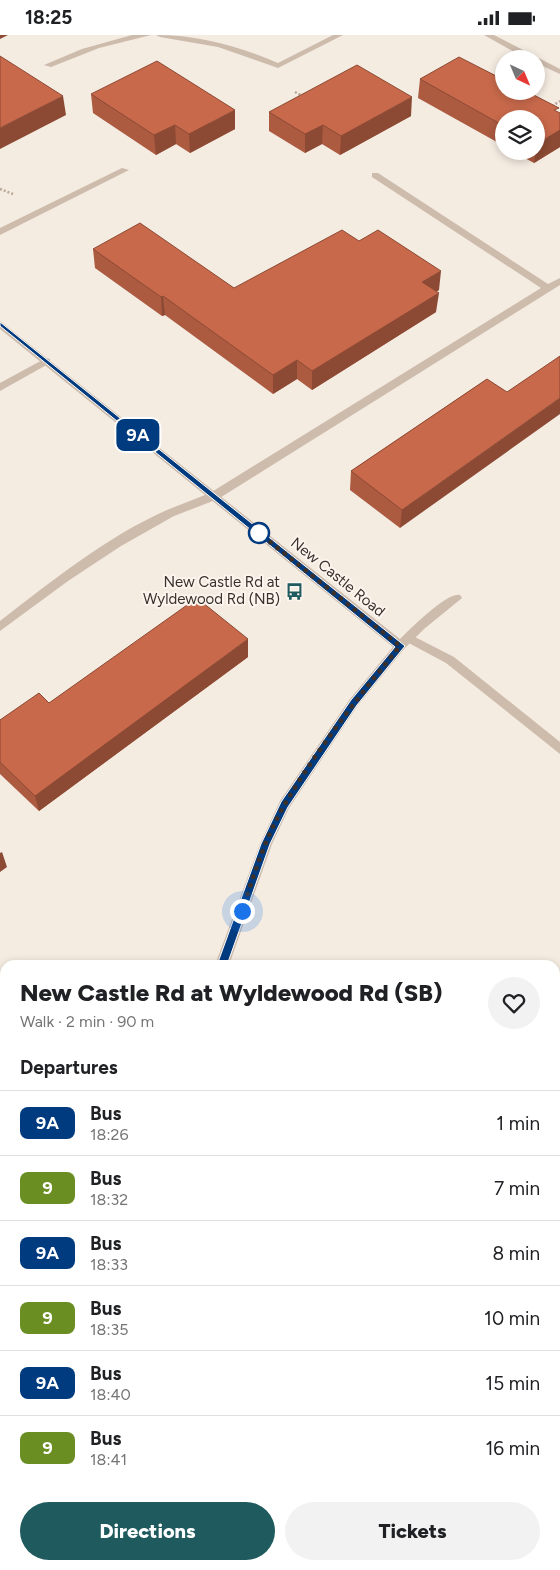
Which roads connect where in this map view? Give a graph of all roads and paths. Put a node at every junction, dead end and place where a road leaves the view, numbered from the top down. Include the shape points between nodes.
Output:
1 (147, 35) edge
2 (160, 35) edge
3 (339, 35) edge
4 (488, 35) edge
5 (517, 50) edge
6 (545, 64) edge
7 (48, 65) dead end
8 (560, 72) edge
9 (295, 92) dead end
10 (560, 101) edge
11 (311, 102) edge
12 (546, 109) edge
13 (125, 170) dead end
14 (375, 175) dead end
15 (0, 189) edge
16 (13, 194) dead end
17 (0, 232) edge
18 (560, 281) edge
19 (549, 289) junction
20 (0, 324) edge
21 (46, 361) junction
22 (0, 388) edge
23 (214, 496) junction
24 (456, 599) dead end
25 (0, 627) edge
26 (404, 642) junction
27 (560, 749) edge
28 (224, 960) edge

1 - 7 street via 90,46
2 - 3 street via 196,38 231,47 278,66
4 - 5 street
6 - 8 street
9 - 11 path
10 - 12 path
13 - 17 street
14 - 19 street
15 - 16 path
18 - 19 street
19 - 23 street
20 - 21 street, New Castle Road
21 - 22 street
21 - 23 street, New Castle Road
23 - 25 street via 170,513 117,543
23 - 26 street, New Castle Road
24 - 26 street
26 - 27 street, New Castle Road via 450,660
26 - 28 street via 354,702 284,805 266,844

